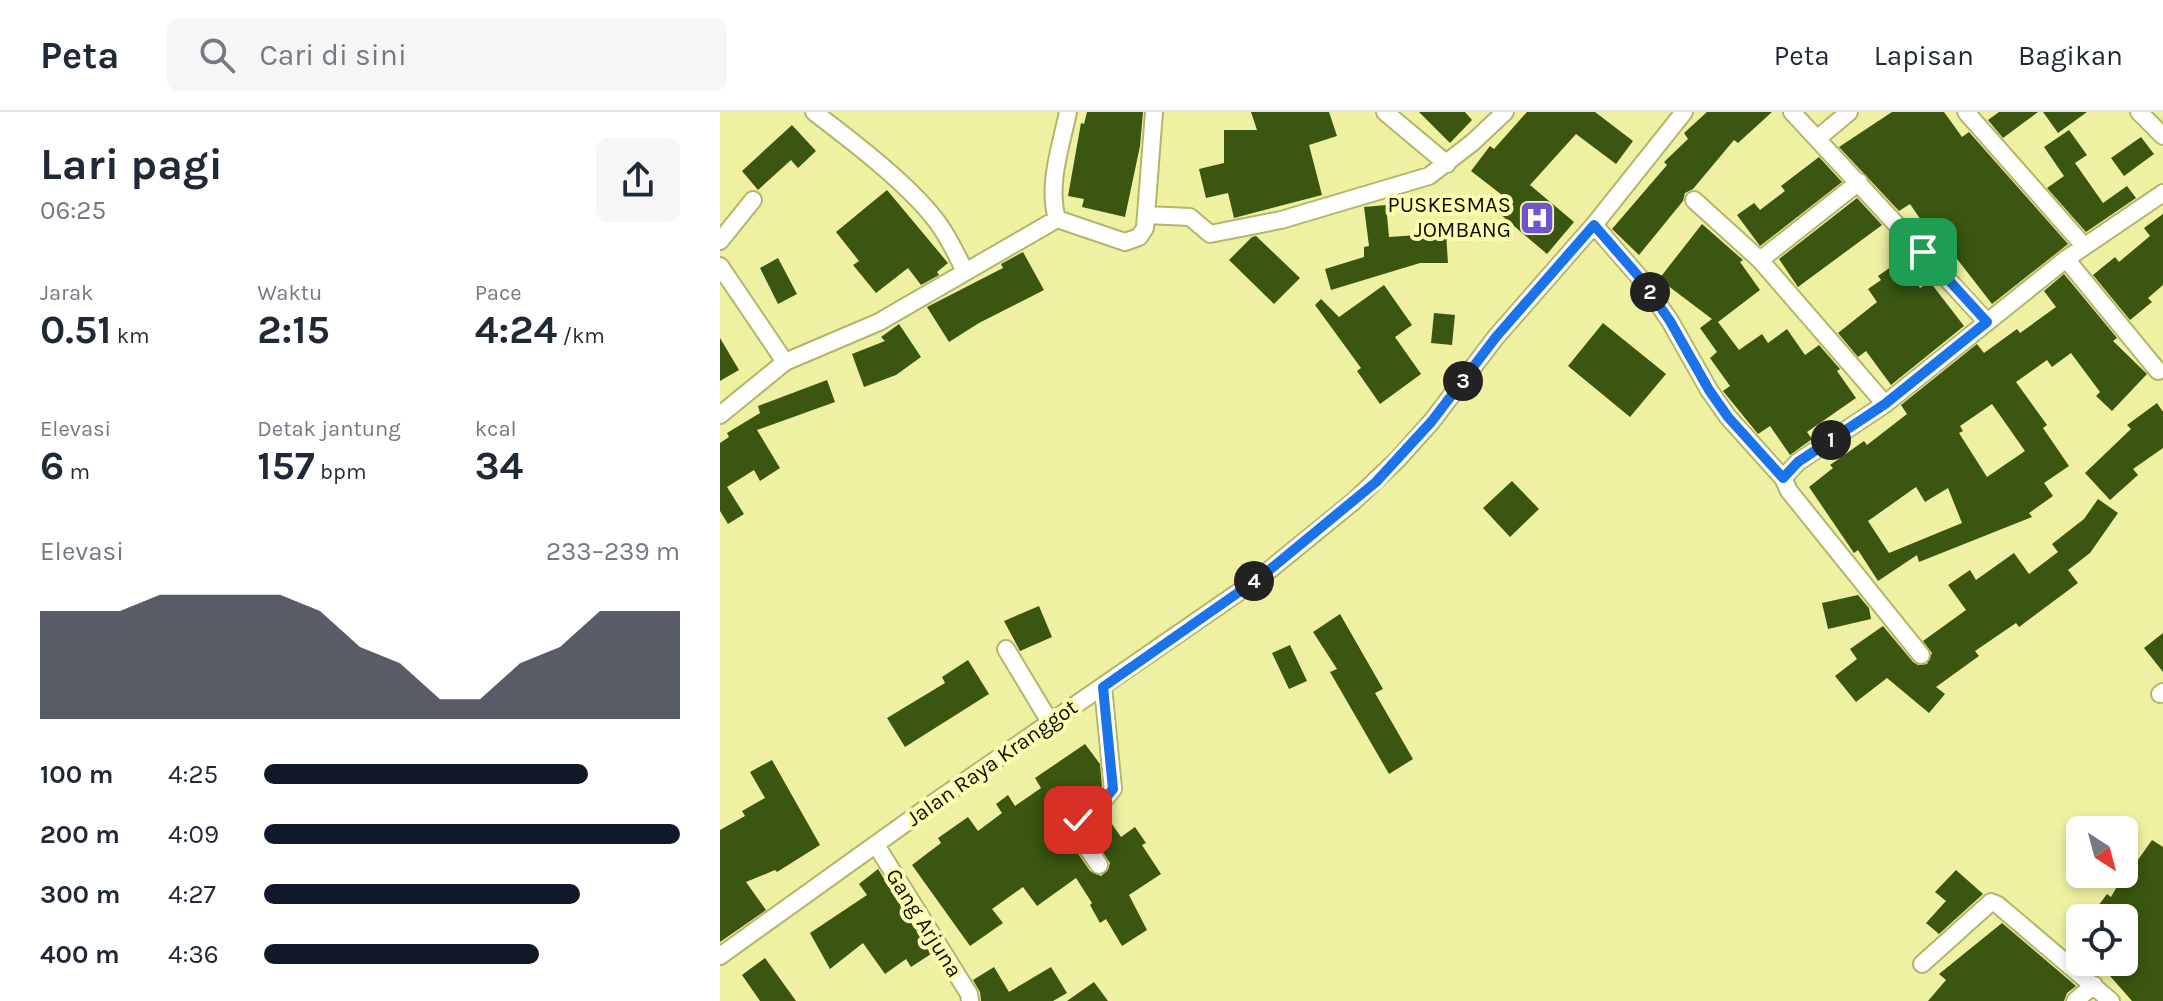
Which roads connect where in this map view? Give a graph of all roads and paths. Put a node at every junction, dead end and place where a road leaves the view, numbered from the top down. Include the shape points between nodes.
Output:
1 (814, 112) edge
2 (1068, 112) edge
3 (1154, 112) edge
4 (1385, 112) edge
5 (1505, 112) edge
6 (1684, 112) edge
7 (1792, 112) edge
8 (1849, 112) edge
9 (1966, 112) edge
10 (2139, 112) edge
11 (2163, 136) edge
12 (1818, 138) junction
13 (1447, 164) junction
14 (1859, 182) junction
15 (2163, 193) edge
16 (753, 200) dead end
17 (1694, 200) dead end
18 (1146, 215) junction
19 (1057, 219) junction
20 (1594, 225) junction
21 (720, 241) edge
22 (2084, 246) junction
23 (2066, 259) junction
24 (1760, 260) junction
25 (720, 266) edge
26 (965, 271) junction
27 (1987, 322) junction
28 (785, 362) junction
29 (2158, 371) dead end
30 (1885, 404) junction
31 (720, 415) edge
32 (1783, 478) junction
33 (1006, 649) dead end
34 (1921, 655) dead end
35 (1103, 687) junction
36 (1050, 722) junction
37 (876, 845) junction
38 (1099, 865) dead end
39 (720, 956) edge
40 (1922, 964) dead end
41 (2094, 985) junction
42 (970, 1001) edge
43 (2075, 1001) edge
44 (2111, 1001) edge

1 - 26 street via 929,212
2 - 19 street via 1053,188
3 - 18 street
4 - 13 street
5 - 13 street
6 - 20 street, Jalan Raya Kranggot
7 - 12 street
8 - 12 street
9 - 22 street
10 - 11 street
12 - 14 street
13 - 18 street via 1410,183 1210,234 1190,217
14 - 24 street
14 - 27 street
15 - 22 street
16 - 21 street
17 - 24 street
18 - 19 street via 1139,237 1125,242
19 - 26 street
20 - 32 street via 1640,278 1728,417
20 - 35 street, Jalan Raya Kranggot via 1376,482 1262,576
22 - 23 street
23 - 27 street
23 - 29 street
24 - 30 street
25 - 28 street
26 - 28 street via 879,322
27 - 30 street
28 - 31 street
30 - 32 street via 1798,462
32 - 34 street
33 - 36 street
35 - 36 street, Jalan Raya Kranggot
35 - 38 street via 1113,789 1075,825
36 - 37 street, Jalan Raya Kranggot
37 - 39 street, Jalan Raya Kranggot
37 - 42 street, Gang Arjuna
40 - 41 street via 1991,902
41 - 43 street
41 - 44 street

